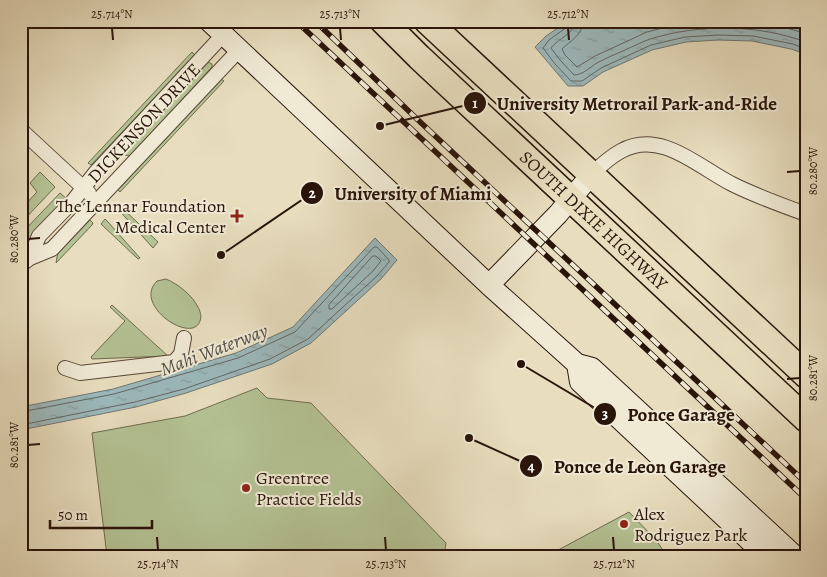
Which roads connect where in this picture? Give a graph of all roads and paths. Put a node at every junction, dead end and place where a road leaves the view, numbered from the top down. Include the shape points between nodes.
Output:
1 (208, 21) edge
2 (427, 21) edge
3 (395, 25) edge
4 (223, 35) junction
5 (239, 50) junction
6 (21, 130) edge
7 (591, 175) junction
8 (84, 187) junction
9 (570, 198) junction
10 (97, 200) junction
11 (806, 214) edge
12 (26, 261) edge
13 (490, 285) junction
14 (184, 338) dead end
15 (577, 364) junction
16 (65, 368) dead end
17 (806, 375) edge
18 (806, 419) edge
19 (766, 556) edge
20 (796, 556) edge

1 - 4 main road
2 - 7 highway, SOUTH DIXIE HIGHWAY
3 - 9 highway, SOUTH DIXIE HIGHWAY
4 - 5 main road
4 - 8 street, DICKENSON DRIVE
5 - 10 street, DICKENSON DRIVE
5 - 13 main road
6 - 8 street
7 - 9 main road
7 - 11 street via 629,147 660,145 759,197
7 - 17 highway, SOUTH DIXIE HIGHWAY
8 - 10 street
8 - 12 street, DICKENSON DRIVE via 40,236
9 - 13 main road
9 - 18 highway, SOUTH DIXIE HIGHWAY
10 - 12 street, DICKENSON DRIVE via 52,249
13 - 15 main road
14 - 16 street via 181,354 174,362 80,373
15 - 19 main road via 580,382
15 - 20 main road via 592,368

